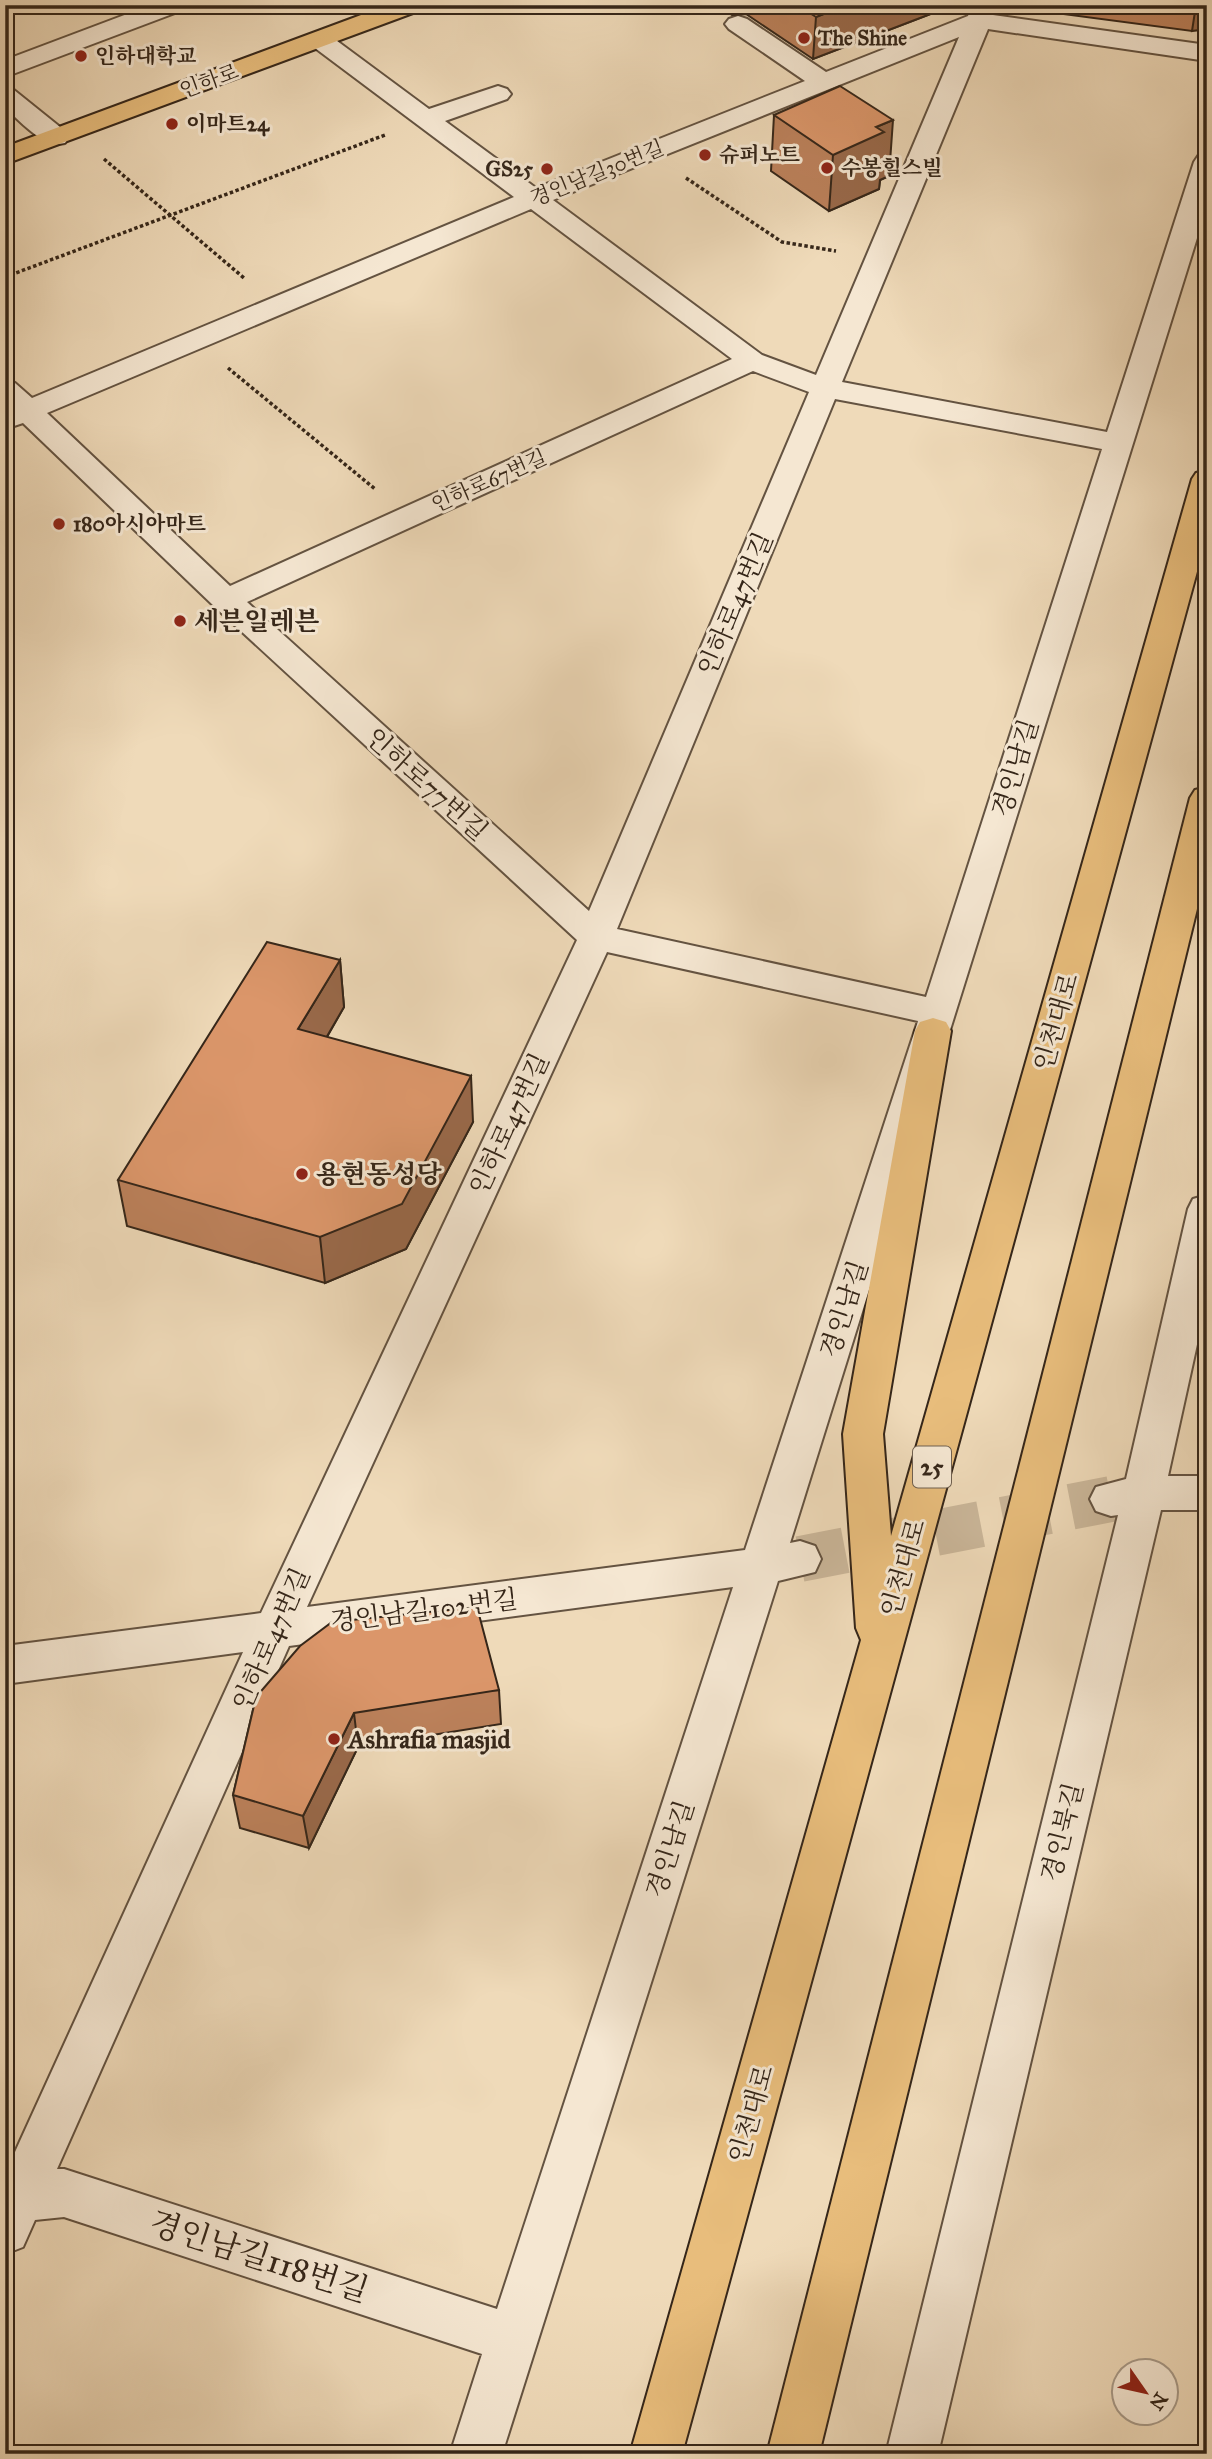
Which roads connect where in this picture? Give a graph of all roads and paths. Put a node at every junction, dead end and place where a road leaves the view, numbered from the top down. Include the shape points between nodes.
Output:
1 (174, 5) edge
2 (412, 5) edge
3 (699, 5) edge
4 (683, 12) dead end
5 (982, 13) edge
6 (738, 24) dead end
7 (320, 40) junction
8 (1207, 53) edge
9 (5, 69) edge
10 (824, 82) junction
11 (498, 94) dead end
12 (5, 95) edge
13 (425, 120) junction
14 (64, 134) junction
15 (648, 153) junction
16 (5, 156) edge
17 (1207, 162) edge
18 (532, 199) junction
19 (170, 215) junction
20 (879, 258) junction
21 (5, 277) edge
22 (278, 306) junction
23 (195, 340) junction
24 (752, 361) junction
25 (825, 388) junction
26 (13, 406) edge
27 (1117, 443) junction
28 (1207, 480) edge
29 (409, 517) junction
30 (226, 600) junction
31 (1207, 798) edge
32 (596, 937) junction
33 (935, 1022) junction
34 (1207, 1209) edge
35 (1207, 1493) edge
36 (1127, 1496) junction
37 (781, 1562) junction
38 (275, 1630) junction
39 (879, 1654) junction
40 (5, 1665) edge
41 (10, 2211) edge
42 (513, 2339) junction
43 (476, 2454) edge
44 (656, 2454) edge
45 (793, 2454) edge
46 (912, 2454) edge

1 - 9 street
2 - 7 main road, 인하로
3 - 4 path
5 - 8 street
5 - 10 street, 경인남길30번길
5 - 20 street, 인하로47번길
6 - 10 street
7 - 13 street
7 - 14 main road, 인하로
10 - 15 street, 경인남길30번길
11 - 13 street
12 - 14 street
13 - 18 street
13 - 19 path
14 - 16 main road, 인하로
14 - 19 path
15 - 18 street, 경인남길30번길
15 - 20 path via 782,242
17 - 27 street, 경인남길
18 - 22 street, 경인남길30번길
18 - 24 street
19 - 21 path
19 - 22 path
20 - 25 street, 인하로47번길
22 - 23 street, 경인남길30번길
23 - 26 street, 경인남길30번길
23 - 29 path
24 - 25 street
24 - 29 street, 인하로67번길
25 - 27 street
25 - 32 street, 인하로47번길
26 - 30 street, 인하로77번길
27 - 33 street, 경인남길
28 - 39 main road, 인천대로 / 25
29 - 30 street, 인하로67번길
30 - 32 street, 인하로77번길
31 - 45 main road
32 - 33 street, 인하로77번길
32 - 38 street, 인하로47번길
33 - 37 street, 경인남길
33 - 39 main road via 863,1434
34 - 36 street, 경인북길
35 - 36 street
36 - 46 street, 경인북길
37 - 38 street, 경인남길102번길
37 - 42 street, 경인남길
38 - 40 street, 경인남길102번길
38 - 41 street, 인하로47번길
39 - 44 main road, 인천대로 / 25
41 - 42 street, 경인남길118번길 via 64,2193
42 - 43 street, 경인남길

